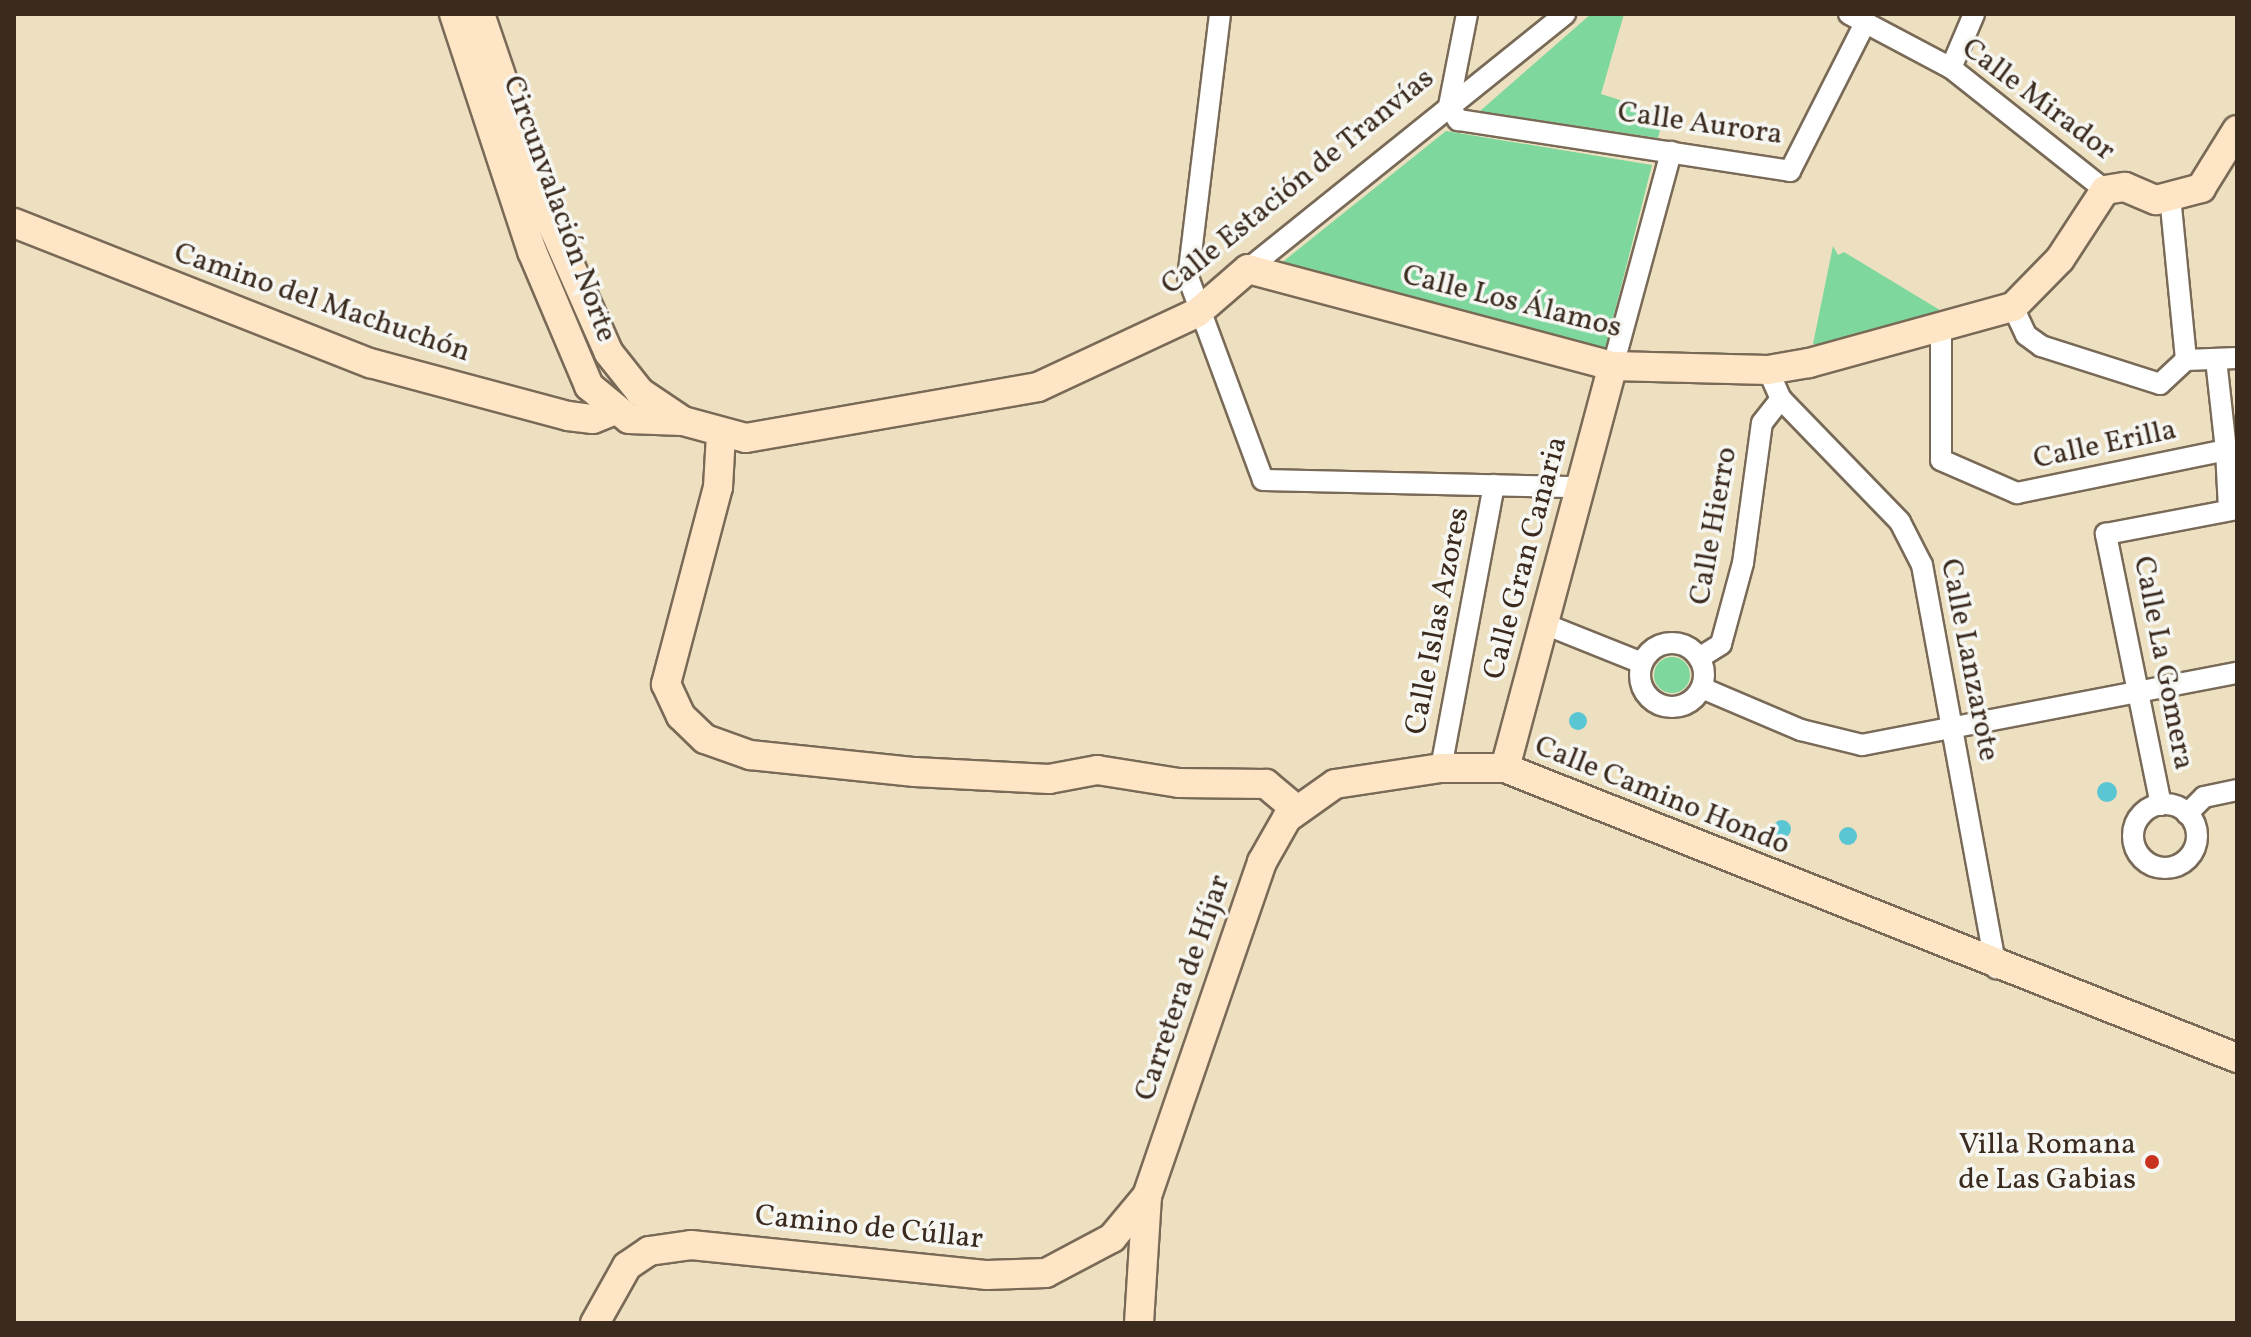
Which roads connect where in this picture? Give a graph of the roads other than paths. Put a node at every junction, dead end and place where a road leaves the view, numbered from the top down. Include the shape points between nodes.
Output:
1 (454, 14) edge
2 (480, 14) edge
3 (1220, 14) edge
4 (1467, 14) edge
5 (1565, 14) edge
6 (1974, 14) edge
7 (1857, 18) edge
8 (1951, 68) junction
9 (1449, 106) junction
10 (2237, 130) edge
11 (1671, 152) junction
12 (2105, 190) junction
13 (2170, 196) junction
14 (14, 223) edge
15 (1248, 269) junction
16 (2013, 307) junction
17 (1197, 313) junction
18 (1941, 330) junction
19 (609, 353) junction
20 (2227, 359) edge
21 (2186, 360) junction
22 (1613, 366) junction
23 (1768, 370) junction
24 (1781, 399) junction
25 (613, 411) junction
26 (683, 421) junction
27 (721, 434) junction
28 (2226, 450) junction
29 (1494, 485) junction
30 (1580, 487) junction
31 (2233, 509) edge
32 (1542, 623) junction
33 (1699, 658) junction
34 (1642, 663) junction
35 (2237, 673) edge
36 (1702, 688) junction
37 (2134, 691) junction
38 (1953, 729) junction
39 (1441, 768) junction
40 (1505, 768) junction
41 (2237, 790) edge
42 (2161, 805) junction
43 (1297, 810) junction
44 (2187, 814) junction
45 (1996, 968) junction
46 (2237, 1058) edge
47 (1147, 1196) junction
48 (595, 1323) edge
49 (1139, 1323) edge

1 - 25 street, Circunvalación Norte via 532,251 589,386
2 - 19 street, Circunvalación Norte via 550,220
3 - 17 street via 1188,277
4 - 9 street
5 - 9 street, Calle Estación de Tranvías
6 - 8 street
7 - 8 street, Calle Mirador
7 - 11 street, Calle Aurora via 1790,171
8 - 12 street, Calle Mirador
9 - 11 street, Calle Aurora via 1458,120
9 - 15 street, Calle Estación de Tranvías
10 - 13 street via 2201,188
11 - 22 street
12 - 13 street
12 - 16 street, Calle Los Álamos via 2060,259
13 - 21 street
14 - 25 street, Camino del Machuchón via 370,363 568,416 593,419
15 - 17 street, Calle Estación de Tranvías
15 - 22 street, Calle Los Álamos
16 - 18 street, Calle Los Álamos
16 - 21 street via 2026,335 2041,346 2160,384
17 - 27 street, Calle Estación de Tranvías via 1038,387 795,435
17 - 29 street via 1263,480
18 - 23 street, Calle Los Álamos
18 - 28 street, Calle Erilla via 1941,460 2017,493
19 - 25 street via 618,395
19 - 26 street, Circunvalación Norte via 640,392
20 - 21 street
20 - 28 street
22 - 23 street, Calle Los Álamos
22 - 30 street, Calle Gran Canaria
23 - 24 street, Calle Lanzarote
24 - 33 street, Calle Hierro via 1762,423 1743,563 1721,644
24 - 38 street, Calle Lanzarote via 1913,542
25 - 26 street via 629,419
26 - 27 street, Calle Estación de Tranvías
27 - 43 street via 718,487 666,684 681,716 705,739 750,755 915,772 1049,779 1097,770 1179,783 1266,784
28 - 31 street
29 - 30 street
29 - 39 street, Calle Islas Azores
30 - 32 street, Calle Gran Canaria
31 - 37 street, Calle La Gomera via 2106,534
32 - 34 street
32 - 40 street, Calle Gran Canaria
33 - 34 street via 1673,643 1655,648
33 - 36 street
34 - 36 street via 1642,685 1655,702 1676,707
35 - 37 street
36 - 38 street via 1834,742
37 - 38 street
37 - 42 street, Calle La Gomera
38 - 45 street, Calle Lanzarote
39 - 40 street, Calle Camino Hondo
39 - 43 street, Calle Camino Hondo via 1335,784
40 - 45 street, Calle Camino Hondo
41 - 44 street via 2204,797
42 - 44 street
42 - 44 street via 2142,814 2133,833 2138,853 2154,867 2175,867 2192,853 2197,833
43 - 47 street, Carretera de Híjar via 1262,862
45 - 46 street, Calle Camino Hondo
47 - 48 street, Camino de Cúllar via 1112,1238 1046,1273 987,1275 691,1245 649,1251 627,1266
47 - 49 street

